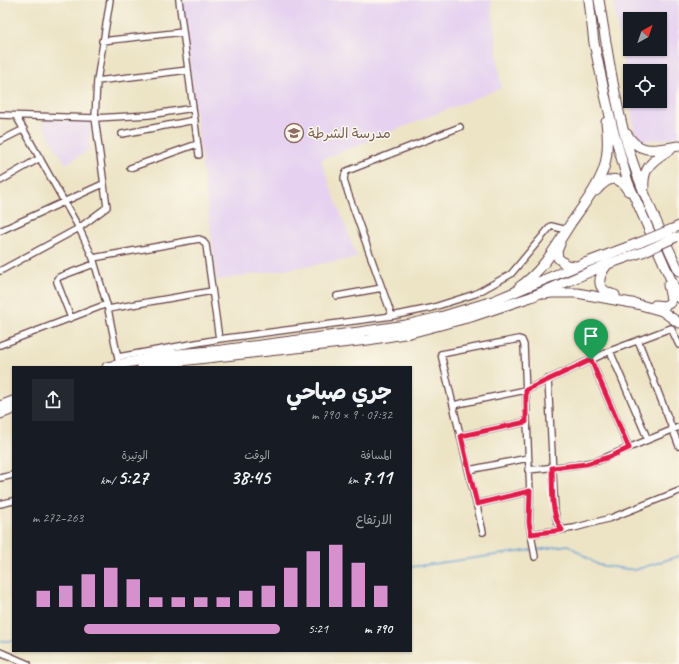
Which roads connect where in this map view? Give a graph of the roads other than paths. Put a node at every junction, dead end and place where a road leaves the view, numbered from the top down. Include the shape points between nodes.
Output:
1 (110, 0) edge
2 (117, 0) edge
3 (179, 0) edge
4 (589, 0) edge
5 (599, 0) edge
6 (183, 32) junction
7 (102, 41) junction
8 (188, 70) junction
9 (96, 81) junction
10 (605, 95) junction
11 (193, 108) junction
12 (0, 115) edge
13 (16, 116) junction
14 (95, 118) junction
15 (194, 120) junction
16 (460, 127) dead end
17 (24, 129) junction
18 (624, 130) junction
19 (122, 134) dead end
20 (0, 142) edge
21 (198, 144) junction
22 (677, 146) edge
23 (199, 155) dead end
24 (40, 158) junction
25 (130, 168) dead end
26 (0, 181) edge
27 (103, 184) junction
28 (645, 195) junction
29 (64, 201) junction
30 (641, 212) junction
31 (679, 226) edge
32 (79, 228) junction
33 (567, 230) junction
34 (0, 231) edge
35 (675, 234) edge
36 (643, 247) junction
37 (671, 253) junction
38 (660, 255) junction
39 (93, 261) junction
40 (608, 264) junction
41 (679, 265) edge
42 (577, 266) junction
43 (0, 270) edge
44 (679, 271) edge
45 (382, 288) junction
46 (212, 290) junction
47 (337, 296) dead end
48 (507, 296) junction
49 (531, 297) junction
50 (679, 298) edge
51 (108, 306) junction
52 (392, 316) junction
53 (71, 318) junction
54 (679, 323) edge
55 (219, 339) junction
56 (638, 340) junction
57 (0, 345) edge
58 (679, 345) edge
59 (610, 351) junction
60 (591, 360) junction
61 (118, 361) junction
62 (190, 364) edge
63 (109, 366) edge
64 (158, 366) edge
65 (548, 379) junction
66 (526, 390) junction
67 (12, 401) edge
68 (453, 405) junction
69 (0, 406) edge
70 (12, 409) edge
71 (0, 414) edge
72 (526, 422) junction
73 (679, 428) edge
74 (673, 430) junction
75 (461, 436) junction
76 (648, 440) junction
77 (679, 446) edge
78 (629, 448) junction
79 (528, 458) junction
80 (552, 468) junction
81 (469, 470) junction
82 (528, 470) junction
83 (12, 475) edge
84 (0, 478) edge
85 (530, 491) junction
86 (679, 491) edge
87 (12, 501) edge
88 (0, 504) edge
89 (477, 504) junction
90 (562, 530) junction
91 (484, 532) dead end
92 (531, 534) junction
93 (535, 557) dead end
94 (0, 652) edge
95 (28, 664) edge

1 - 2 street
1 - 7 street
3 - 6 street
4 - 10 highway via 594,43
5 - 18 highway
6 - 7 street
6 - 8 street
7 - 9 street
8 - 9 street
8 - 11 street
9 - 14 street
10 - 30 highway via 628,182
10 - 33 highway via 608,133 604,168
11 - 14 street via 149,115
11 - 15 street
12 - 13 street
13 - 14 street
13 - 17 street
14 - 27 street
15 - 19 street
15 - 21 street
16 - 45 street via 347,171 344,175
17 - 20 street
17 - 24 street
18 - 22 highway via 631,141 641,148
18 - 28 highway
21 - 23 street
21 - 25 street
22 - 28 highway via 661,154 650,164 644,177
24 - 26 street
24 - 29 street
27 - 29 street
27 - 32 street via 106,210
28 - 37 highway
29 - 32 street
29 - 34 street
30 - 38 highway
30 - 42 highway via 622,182 611,179 604,183 557,251 558,258 564,264
31 - 35 highway
32 - 39 street
32 - 43 street
33 - 48 highway via 529,279
33 - 52 street via 551,226 511,274 475,294 431,308
35 - 36 highway, bridge
36 - 40 highway
36 - 42 highway
37 - 41 highway
37 - 44 highway
38 - 40 highway via 671,299 669,305 664,306 606,292 599,279
38 - 50 highway
39 - 46 street via 199,239 206,246
39 - 51 street
39 - 53 street via 57,279
40 - 49 highway
42 - 48 highway
45 - 47 street
45 - 52 street
46 - 51 street
46 - 55 street
48 - 61 highway via 406,325
49 - 54 highway via 558,293 601,296 651,307
49 - 62 highway via 471,317 410,333
51 - 53 street
51 - 61 street
52 - 55 street
53 - 57 street
55 - 61 street
56 - 58 street via 672,328
56 - 59 street
56 - 74 street
59 - 60 street
59 - 76 street
60 - 65 street
60 - 78 street
61 - 63 highway
62 - 64 highway
65 - 66 street
65 - 80 street
66 - 68 street
66 - 68 street via 522,340 441,354
66 - 72 street
67 - 69 highway
68 - 75 street
70 - 71 highway
72 - 75 street
72 - 79 street
73 - 74 street
74 - 76 street
74 - 77 street
75 - 81 street
76 - 78 street
78 - 80 street via 586,464
79 - 81 street
79 - 82 street
80 - 82 street
80 - 90 street via 555,511
81 - 89 street
82 - 85 street
83 - 84 street
85 - 89 street
85 - 92 street
86 - 90 street via 611,518
87 - 88 street
89 - 91 street
90 - 92 street
92 - 93 street
94 - 95 street

